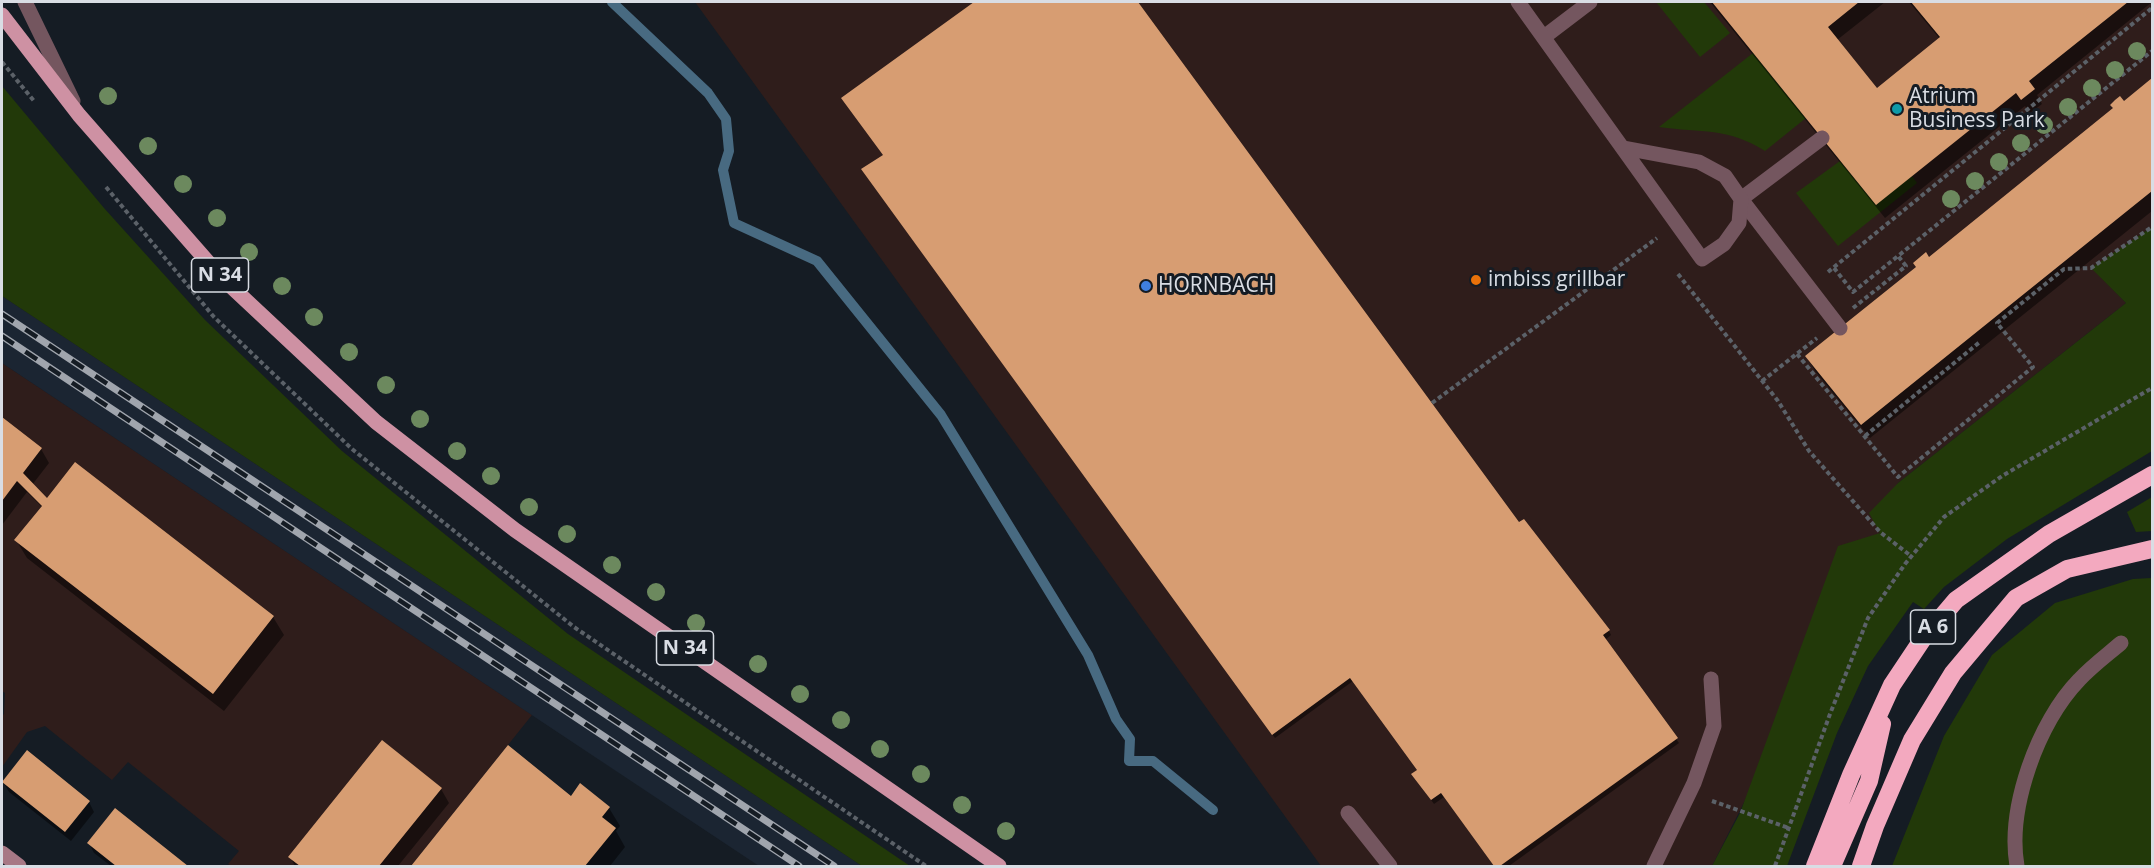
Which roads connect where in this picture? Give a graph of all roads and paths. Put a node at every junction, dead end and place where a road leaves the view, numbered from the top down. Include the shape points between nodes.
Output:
1 (25, 2) edge
2 (1518, 2) edge
3 (1590, 2) edge
4 (2152, 8) edge
5 (2, 15) edge
6 (1544, 37) junction
7 (2152, 51) edge
8 (79, 115) junction
9 (1822, 138) dead end
10 (1624, 148) junction
11 (1741, 199) junction
12 (2152, 227) edge
13 (1651, 243) dead end
14 (1898, 256) junction
15 (1834, 268) junction
16 (1678, 274) dead end
17 (1809, 288) junction
18 (1851, 310) dead end
19 (1840, 328) dead end
20 (1824, 332) dead end
21 (1981, 341) dead end
22 (1797, 354) junction
23 (1762, 381) junction
24 (1432, 403) dead end
25 (1865, 436) junction
26 (2152, 475) edge
27 (2152, 549) edge
28 (1911, 556) dead end
29 (2121, 643) dead end
30 (1711, 679) dead end
31 (1892, 685) junction
32 (1689, 793) junction
33 (1348, 813) dead end
34 (1789, 828) dead end
35 (2, 853) edge
36 (19, 867) edge
37 (999, 867) edge
38 (1390, 867) edge
39 (1654, 867) edge
40 (1815, 867) edge
41 (1832, 867) edge
42 (1861, 867) edge
43 (2017, 867) edge

1 - 8 street
2 - 6 street
3 - 6 street
4 - 15 path
5 - 8 main road, N 34
6 - 10 street
7 - 14 path
8 - 37 main road, N 34 via 221,277 376,422 515,530
9 - 11 street
10 - 11 street via 1699,162 1725,176
10 - 11 street via 1702,259 1724,244 1739,223
11 - 17 street
12 - 25 path via 2091,268 2064,269 1997,323 2033,367 1898,477
13 - 24 path
14 - 15 path via 1853,292
14 - 18 path via 1906,266
15 - 17 path
16 - 23 path
17 - 19 street
20 - 22 path
21 - 25 path
22 - 23 path
22 - 25 path
23 - 28 path via 1809,451 1880,532
26 - 31 highway, A 6 via 2049,534 1956,600 1922,640
27 - 42 highway, A 6 via 2067,569 2016,598 1953,672 1912,740
29 - 43 street via 2078,680 2048,723 2017,808
30 - 32 street via 1714,726
31 - 40 highway, A 6
31 - 41 highway, A 6 via 1869,781
32 - 34 path
32 - 39 street
33 - 38 street
35 - 36 main road

